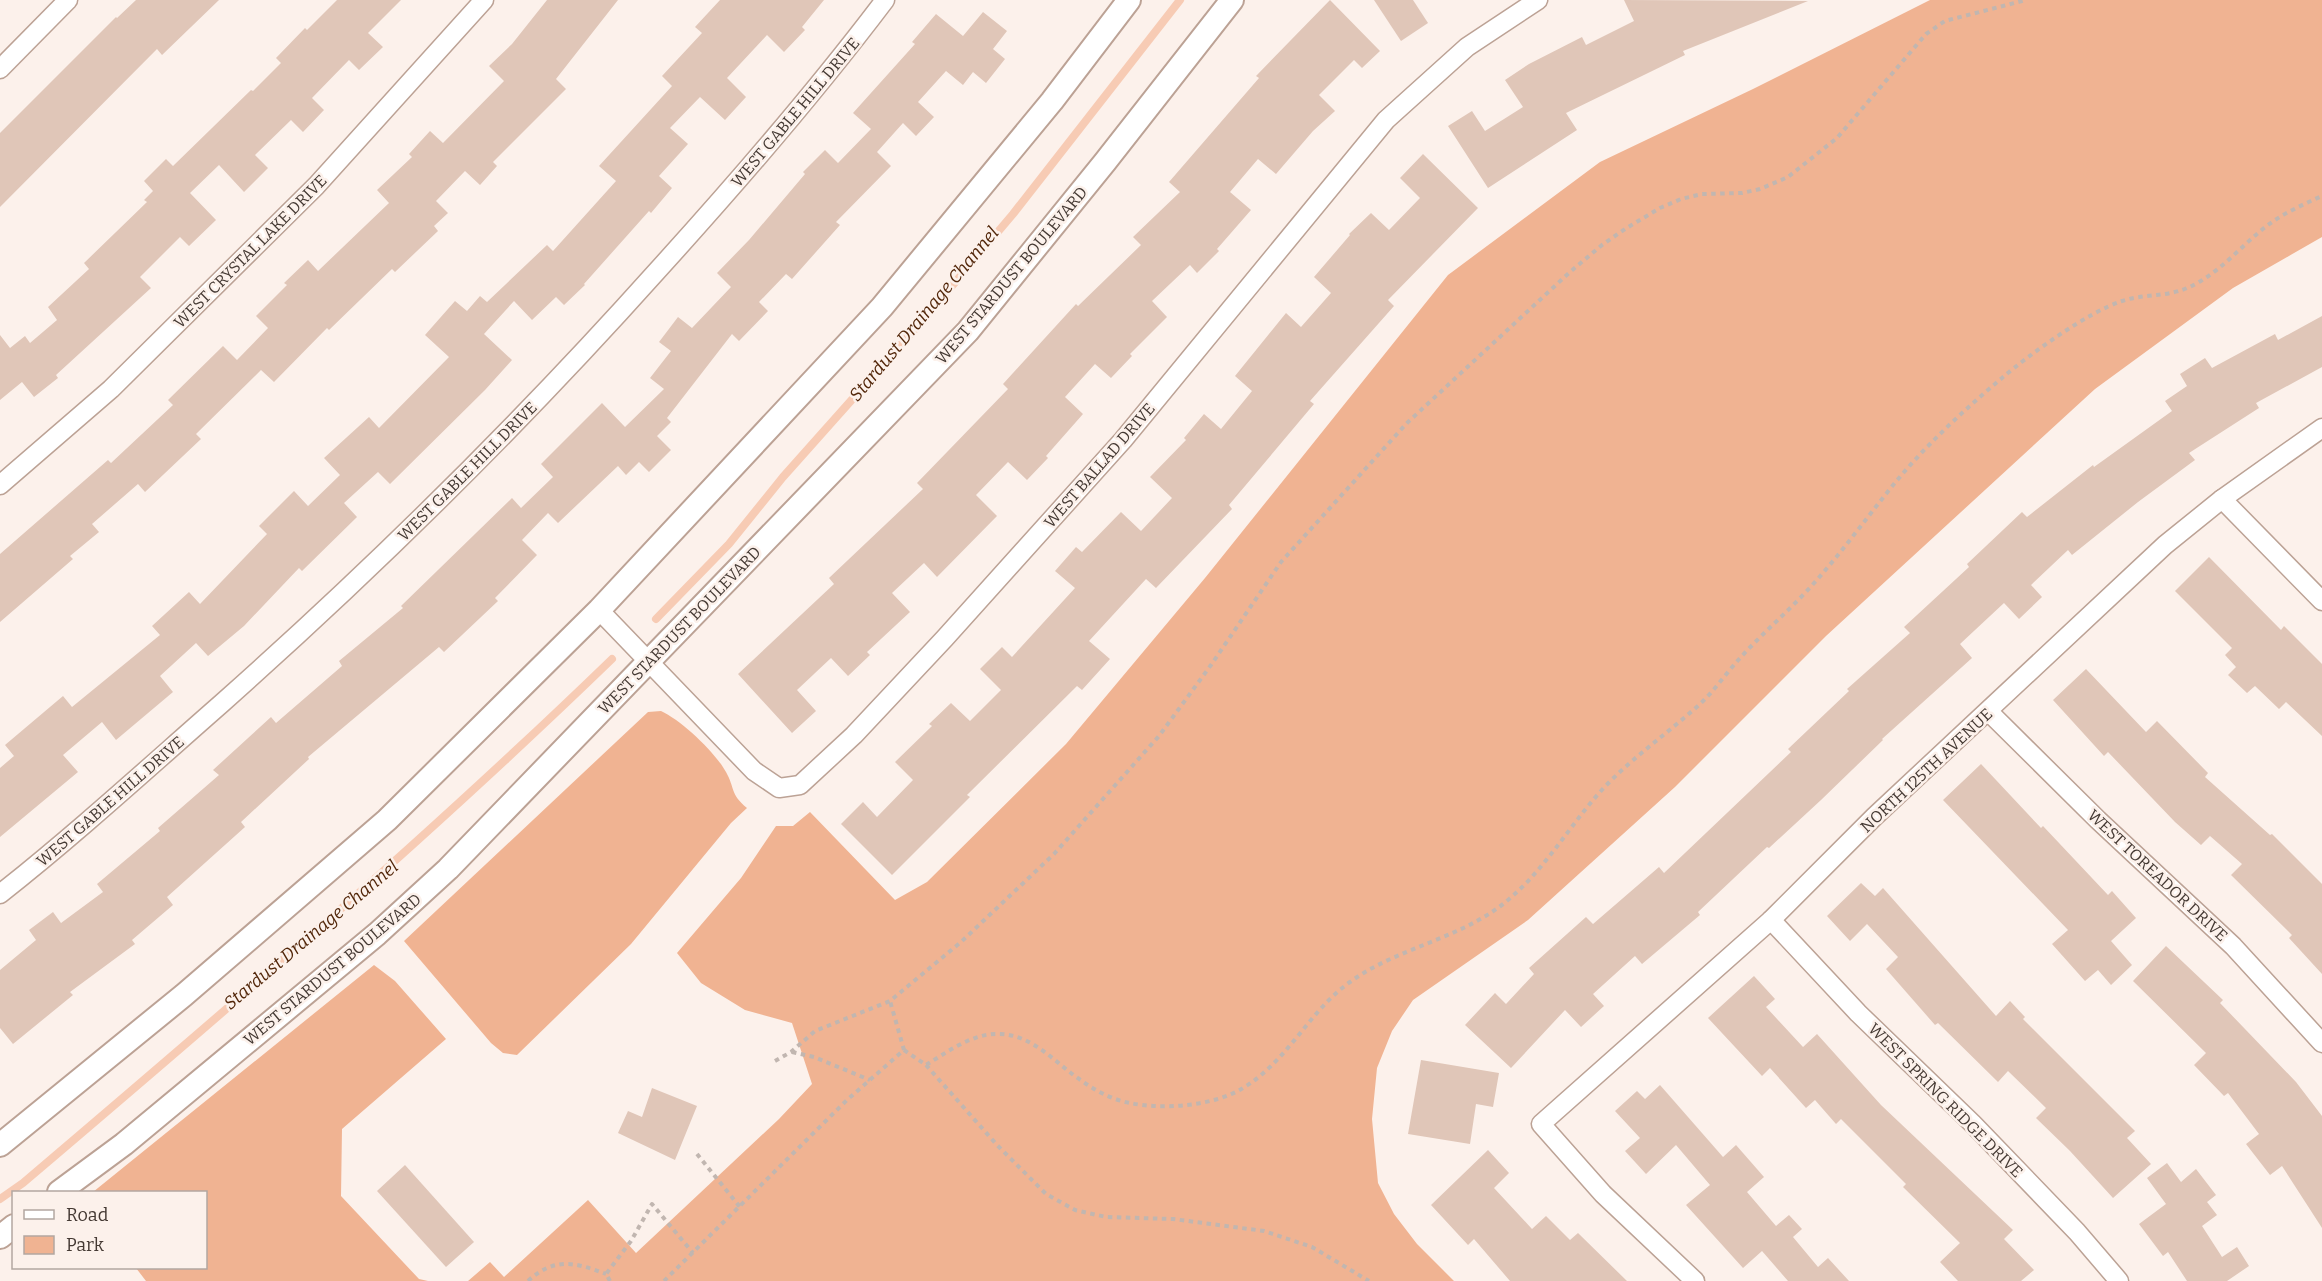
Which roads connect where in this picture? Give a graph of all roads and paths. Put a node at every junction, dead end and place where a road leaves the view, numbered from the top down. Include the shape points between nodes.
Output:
1 (68, 0) edge
2 (484, 0) edge
3 (885, 0) edge
4 (1129, 0) edge
5 (1232, 0) edge
6 (1538, 0) edge
7 (2025, 0) edge
8 (0, 69) edge
9 (2322, 196) edge
10 (2322, 428) edge
11 (0, 485) edge
12 (2222, 499) junction
13 (2322, 601) edge
14 (599, 610) junction
15 (648, 662) junction
16 (1989, 712) junction
17 (0, 894) edge
18 (1771, 920) junction
19 (890, 1001) junction
20 (2322, 1043) edge
21 (904, 1050) junction
22 (791, 1052) junction
23 (776, 1061) dead end
24 (926, 1065) junction
25 (870, 1080) junction
26 (0, 1145) edge
27 (697, 1154) dead end
28 (60, 1191) edge
29 (740, 1207) junction
30 (12, 1228) edge
31 (0, 1237) edge
32 (693, 1253) junction
33 (606, 1274) junction
34 (528, 1281) edge
35 (610, 1281) edge
36 (664, 1281) edge
37 (1369, 1281) edge
38 (1695, 1281) edge
39 (2119, 1281) edge

1 - 8 street
2 - 11 street, WEST CRYSTAL LAKE DRIVE via 316,186 111,388
3 - 17 street, WEST GABLE HILL DRIVE via 738,181 573,364 420,520 311,624 62,845
4 - 14 street via 1052,101 882,307
5 - 15 street, WEST STARDUST BOULEVARD via 968,331
6 - 15 street, WEST BALLAD DRIVE via 1467,47 1386,120 1123,440 930,654 854,735 800,785 779,788 754,771
7 - 19 path via 1935,27 1837,138 1788,177 1760,189 1702,194 1660,208 1602,245 1570,272 1407,423 1281,562 1158,736 1054,854 962,942
9 - 24 path via 2273,221 2199,283 2175,293 2132,299 2109,307 2005,375 1897,480 1835,559 1704,700 1630,761 1538,872 1513,896 1465,927 1345,985 1270,1068 1244,1088 1209,1102 1132,1104 1080,1080 1019,1037 1000,1034 980,1037
10 - 12 street, NORTH 125TH AVENUE
12 - 13 street
12 - 16 street, NORTH 125TH AVENUE via 2164,545
14 - 15 street, WEST BALLAD DRIVE
14 - 26 street via 387,820 184,995
15 - 28 street, WEST STARDUST BOULEVARD via 448,868 377,934 124,1144
16 - 18 street, NORTH 125TH AVENUE via 1874,817
16 - 20 street, WEST TOREADOR DRIVE via 2233,946
18 - 38 street, NORTH 125TH AVENUE via 1541,1124 1603,1194
18 - 39 street, WEST SPRING RIDGE DRIVE via 1857,1013 1973,1124
19 - 21 path
19 - 22 path via 815,1031
21 - 24 path
21 - 25 path
22 - 23 path
22 - 25 path
24 - 37 path via 1046,1194 1075,1210 1106,1217 1264,1231 1312,1247
25 - 29 path
27 - 29 path
29 - 32 path
30 - 31 street
32 - 33 path via 652,1204
32 - 36 path
33 - 34 path via 579,1265 560,1264 541,1269
33 - 35 path

